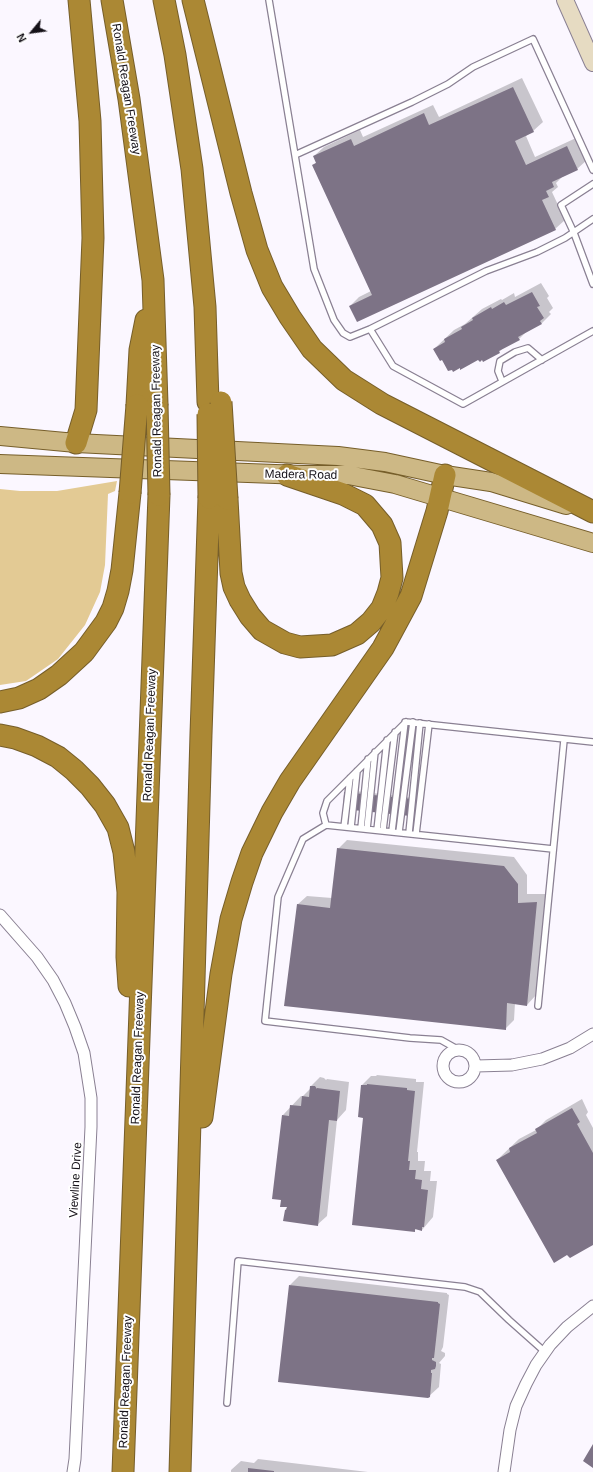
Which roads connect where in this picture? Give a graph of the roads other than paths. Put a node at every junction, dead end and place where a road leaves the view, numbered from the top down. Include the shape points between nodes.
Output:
1 (79, 0) edge
2 (112, 0) edge
3 (164, 0) edge
4 (194, 0) edge
5 (269, 0) edge
6 (565, 0) edge
7 (593, 63) edge
8 (295, 155) junction
9 (593, 170) edge
10 (593, 184) edge
11 (593, 219) edge
12 (574, 233) junction
13 (593, 284) edge
14 (370, 329) junction
15 (593, 331) edge
16 (542, 360) junction
17 (502, 381) junction
18 (147, 405) junction
19 (0, 436) edge
20 (76, 443) junction
21 (0, 464) edge
22 (287, 475) junction
23 (445, 475) junction
24 (441, 496) junction
25 (218, 498) junction
26 (593, 513) edge
27 (593, 543) edge
28 (0, 702) edge
29 (406, 722) junction
30 (413, 722) junction
31 (420, 723) junction
32 (429, 724) junction
33 (395, 732) junction
34 (0, 735) edge
35 (387, 740) junction
36 (564, 740) junction
37 (593, 742) edge
38 (375, 752) junction
39 (368, 759) junction
40 (357, 770) junction
41 (350, 778) junction
42 (326, 825) junction
43 (344, 826) junction
44 (351, 827) junction
45 (360, 828) junction
46 (367, 829) junction
47 (377, 830) junction
48 (383, 830) junction
49 (392, 831) junction
50 (400, 832) junction
51 (409, 833) junction
52 (416, 834) junction
53 (553, 849) junction
54 (0, 915) edge
55 (538, 1006) dead end
56 (593, 1034) edge
57 (457, 1049) junction
58 (137, 1066) junction
59 (476, 1066) junction
60 (188, 1227) junction
61 (593, 1306) edge
62 (545, 1352) junction
63 (227, 1403) dead end
64 (73, 1472) edge
65 (123, 1472) edge
66 (180, 1472) edge
67 (504, 1472) edge

1 - 20 highway via 90,121 93,238 86,410
2 - 18 highway, Ronald Reagan Freeway via 129,99 153,280
3 - 25 highway, bridge via 192,169 200,257 215,330 214,402
4 - 26 highway via 257,250 272,287 312,348 344,380 382,404
5 - 8 lane
6 - 7 main road
8 - 9 lane via 412,102 448,84 473,67 533,39
8 - 14 lane via 314,269 334,320 343,333 350,337
10 - 12 lane via 561,205
11 - 12 lane
12 - 13 lane
12 - 14 lane via 537,252 486,272
14 - 17 lane via 393,366 463,404
15 - 16 lane
16 - 17 lane
16 - 17 lane via 528,348 515,352 500,361 498,371
18 - 28 highway, bridge via 130,493 121,577 113,608 84,652 59,675 39,689 19,698
18 - 58 highway, Ronald Reagan Freeway, bridge via 159,494
19 - 20 main road, Madera Road
20 - 23 main road, Madera Road via 338,456 385,462
21 - 22 main road, Madera Road
22 - 24 main road, Madera Road via 348,476 395,484
22 - 25 highway via 343,494 365,505 382,525 390,543 392,578 382,608 357,634 332,645 300,647 285,643 262,630 250,616 240,600 233,580
23 - 24 highway
23 - 26 main road, Madera Road via 491,482
24 - 27 main road, Madera Road
24 - 60 highway via 411,596 383,648 290,780 252,853 231,920 221,974
25 - 60 highway via 201,734
29 - 30 lane
29 - 33 lane
29 - 49 lane
30 - 31 lane
30 - 50 lane
31 - 32 lane
31 - 51 lane
32 - 36 lane
32 - 52 lane
33 - 35 lane
33 - 48 lane
34 - 58 highway via 37,746 58,757 90,786 118,828 124,852 128,892 126,957
35 - 38 lane
35 - 47 lane
36 - 37 lane
36 - 53 lane
38 - 39 lane
38 - 46 lane
39 - 40 lane
39 - 45 lane
40 - 41 lane
40 - 44 lane
41 - 42 lane via 327,801 323,813
41 - 43 lane
42 - 43 lane
42 - 57 lane via 303,839 278,897 264,1021 441,1040
43 - 44 lane
44 - 45 lane
45 - 46 lane
46 - 47 lane
47 - 48 lane
48 - 49 lane
49 - 50 lane
50 - 51 lane
51 - 52 lane
52 - 53 lane
53 - 55 lane
54 - 64 street, Viewline Drive via 38,957 66,1003 84,1053 91,1098
56 - 59 street via 570,1048 542,1059 512,1065
57 - 59 street via 468,1051
57 - 59 street via 451,1051 444,1059 443,1070 449,1079 459,1082 469,1079
58 - 65 highway, Ronald Reagan Freeway
60 - 66 highway
61 - 62 street via 567,1327
62 - 63 lane via 480,1292 466,1286 238,1261
62 - 67 street via 516,1406

